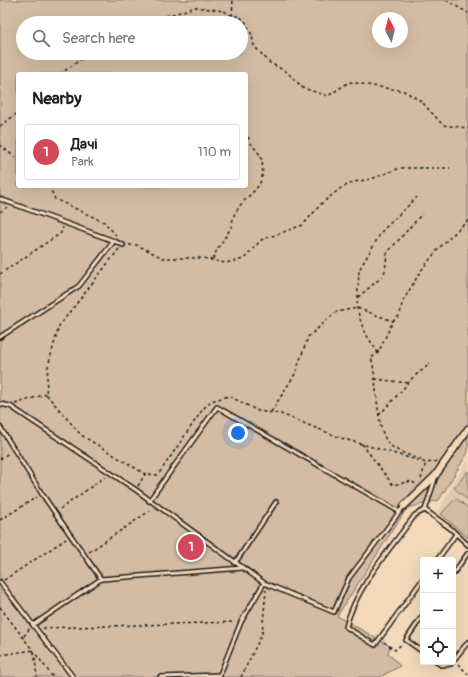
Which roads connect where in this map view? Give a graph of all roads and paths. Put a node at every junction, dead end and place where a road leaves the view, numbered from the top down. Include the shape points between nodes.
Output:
1 (233, 0) edge
2 (446, 0) edge
3 (468, 13) edge
4 (166, 16) edge
5 (232, 16) junction
6 (239, 16) edge
7 (248, 28) edge
8 (80, 60) edge
9 (63, 72) edge
10 (16, 115) edge
11 (0, 126) edge
12 (468, 128) edge
13 (248, 135) dead end
14 (0, 145) edge
15 (16, 158) edge
16 (450, 168) dead end
17 (50, 188) edge
18 (417, 197) dead end
19 (0, 199) edge
20 (422, 214) dead end
21 (468, 220) edge
22 (65, 223) junction
23 (114, 241) junction
24 (123, 245) junction
25 (213, 259) junction
26 (0, 274) edge
27 (358, 297) junction
28 (357, 308) junction
29 (393, 321) junction
30 (0, 337) edge
31 (378, 353) junction
32 (430, 363) dead end
33 (375, 378) junction
34 (408, 383) junction
35 (46, 394) junction
36 (0, 404) edge
37 (10, 406) junction
38 (270, 412) junction
39 (379, 415) junction
40 (0, 427) edge
41 (468, 429) edge
42 (362, 444) junction
43 (14, 449) junction
44 (0, 458) edge
45 (447, 459) junction
46 (426, 463) junction
47 (110, 473) junction
48 (145, 474) junction
49 (436, 476) junction
50 (420, 481) dead end
51 (136, 490) junction
52 (419, 493) junction
53 (42, 494) junction
54 (149, 501) junction
55 (276, 502) dead end
56 (404, 506) joint
57 (157, 507) junction
58 (425, 510) junction
59 (400, 512) junction
60 (55, 513) junction
61 (0, 520) edge
62 (456, 534) junction
63 (71, 536) junction
64 (468, 545) edge
65 (468, 553) edge
66 (84, 555) junction
67 (439, 557) edge
68 (235, 563) junction
69 (242, 568) junction
70 (456, 570) edge
71 (101, 579) junction
72 (0, 582) edge
73 (264, 583) junction
74 (420, 583) edge
75 (0, 607) edge
76 (420, 619) edge
77 (241, 622) junction
78 (33, 625) junction
79 (37, 628) junction
80 (24, 636) junction
81 (380, 639) junction
82 (406, 640) junction
83 (468, 642) edge
84 (34, 650) junction
85 (420, 650) edge
86 (0, 655) edge
87 (456, 657) edge
88 (456, 664) edge
89 (468, 674) edge
90 (220, 676) edge
91 (37, 677) edge
92 (53, 677) edge
93 (73, 677) edge
94 (160, 677) edge
95 (241, 677) edge

1 - 5 path
2 - 3 path
4 - 5 path via 196,7 224,11
5 - 6 path
7 - 12 path via 254,46 270,63 287,72 303,88 328,96 348,82 404,91 421,102 443,125
8 - 9 path
10 - 11 path
13 - 25 path via 250,143 258,150 262,160 262,181 235,211 232,225
14 - 15 path
16 - 25 path via 400,168 371,179 354,182 341,188 322,204 303,225 261,240 244,259 225,263
17 - 24 path via 55,198 104,222
18 - 27 path via 382,231 365,257 359,270
19 - 22 lane
20 - 27 path via 387,253 382,278
21 - 29 path via 423,267 402,303 400,315
22 - 23 lane
22 - 26 path via 61,233
23 - 24 lane
23 - 30 lane via 78,286
24 - 25 path via 137,245 163,258
24 - 35 path via 59,326 48,366
27 - 28 path
28 - 29 path
28 - 31 path via 364,331
28 - 38 path via 336,312 308,337 295,374
29 - 31 path
31 - 33 path via 371,358
32 - 34 path
33 - 34 path
33 - 39 path
34 - 39 path
35 - 37 path
35 - 48 path via 81,435
36 - 37 lane
37 - 47 lane
38 - 42 path
38 - 48 path via 258,411 230,396 211,401 158,475
39 - 46 path via 388,442 399,451
40 - 43 lane
41 - 45 street
42 - 46 path
42 - 52 path via 393,485 412,480
43 - 44 path
43 - 53 lane
45 - 46 path
45 - 49 street
46 - 50 path
47 - 51 lane
47 - 60 path
48 - 51 path
49 - 52 street
49 - 58 lane
51 - 54 lane
52 - 56 street
53 - 60 lane
53 - 61 path
54 - 57 lane
54 - 59 lane via 217,407
55 - 68 lane
56 - 59 lane
57 - 66 path
57 - 68 lane
58 - 62 lane
58 - 81 lane via 415,515 366,582 349,615 346,627 375,645
59 - 73 lane via 349,578 334,612
60 - 63 lane
62 - 64 lane
62 - 67 lane
63 - 66 lane
63 - 72 path
65 - 70 lane
66 - 71 lane
68 - 69 lane
69 - 71 lane
69 - 73 lane
71 - 78 lane
72 - 78 lane
73 - 77 lane
73 - 95 path via 266,588 262,634
74 - 81 lane
75 - 80 path
76 - 82 lane
77 - 79 path
77 - 90 lane
78 - 79 lane
78 - 80 path
79 - 93 lane
80 - 84 path
81 - 82 path via 395,650
82 - 85 lane
83 - 87 lane
84 - 86 path
84 - 91 path
84 - 92 path
88 - 89 path
90 - 94 lane

